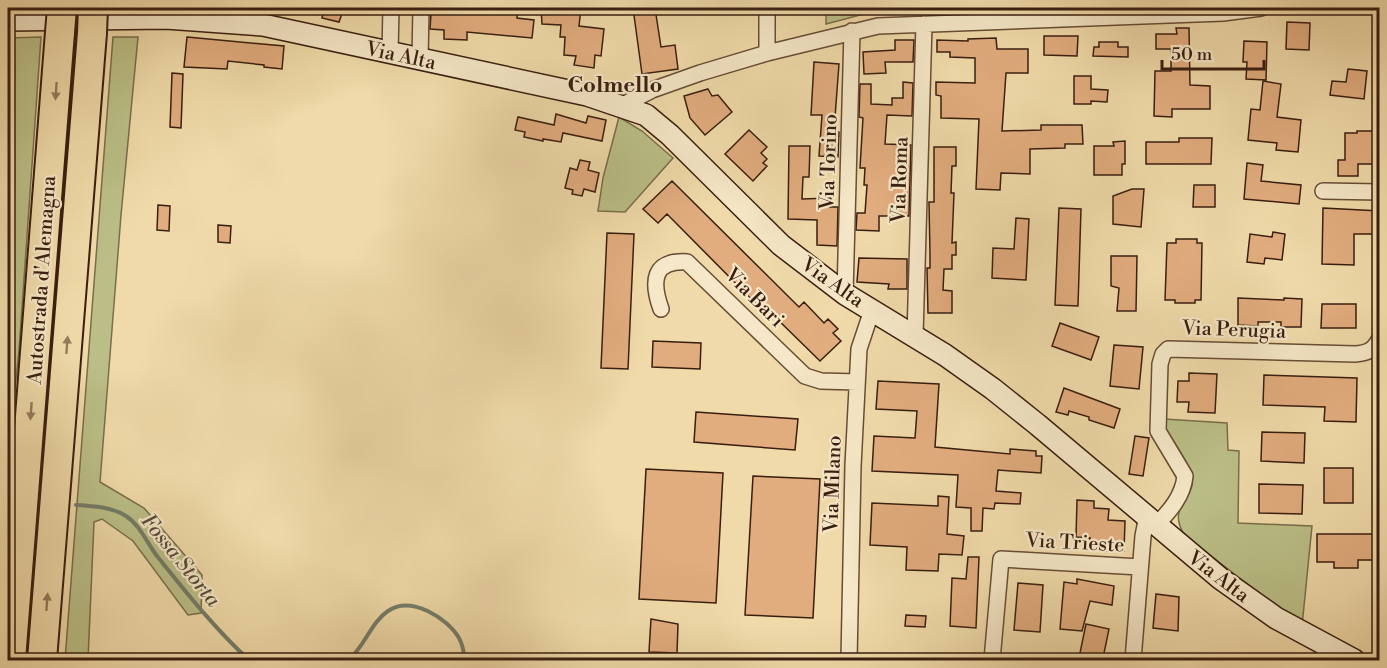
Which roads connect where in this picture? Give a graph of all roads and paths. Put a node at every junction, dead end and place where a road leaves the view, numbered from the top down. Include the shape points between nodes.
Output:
1 (391, 8) edge
2 (421, 8) edge
3 (767, 8) edge
4 (1261, 8) edge
5 (166, 13) edge
6 (8, 20) edge
7 (61, 20) edge
8 (92, 20) edge
9 (924, 24) junction
10 (852, 31) junction
11 (390, 53) junction
12 (767, 54) junction
13 (420, 59) junction
14 (621, 106) junction
15 (1323, 191) dead end
16 (1380, 192) edge
17 (845, 294) junction
18 (661, 309) dead end
19 (872, 310) junction
20 (915, 336) junction
21 (1380, 338) edge
22 (857, 382) junction
23 (1151, 520) junction
24 (1140, 567) junction
25 (11, 660) edge
26 (42, 660) edge
27 (849, 660) edge
28 (992, 660) edge
29 (1133, 660) edge
30 (1354, 660) edge

1 - 11 street
2 - 13 street
3 - 12 street
4 - 9 street via 1223,13
5 - 6 main road, Via Alta
5 - 11 main road, Via Alta via 263,25
7 -> 25 highway, Autostrada d'Alemagna
26 -> 8 highway, Autostrada d'Alemagna
9 - 10 street
9 - 20 street, Via Roma
10 - 12 street
10 - 17 street, Via Torino
11 - 13 main road, Via Alta
12 - 14 street via 652,90
13 - 14 main road, Via Alta
14 - 17 main road, Via Alta via 646,115 670,135 782,245
15 - 16 street
17 - 19 main road, Via Alta
18 - 22 street, Via Bari via 655,281 659,269 674,261 687,262 805,376 821,381
19 - 20 main road, Via Alta
19 - 22 street, Via Milano via 859,350
20 - 23 main road, Via Alta via 1002,396
21 - 23 street, Via Perugia via 1365,354 1168,349 1160,364 1158,431 1185,476 1181,493 1170,511
22 - 27 street, Via Milano
23 - 24 street, Via Trieste
23 - 30 main road, Via Alta via 1221,579 1276,618
24 - 28 street, Via Trieste via 1001,559
24 - 29 street, Via Trieste

